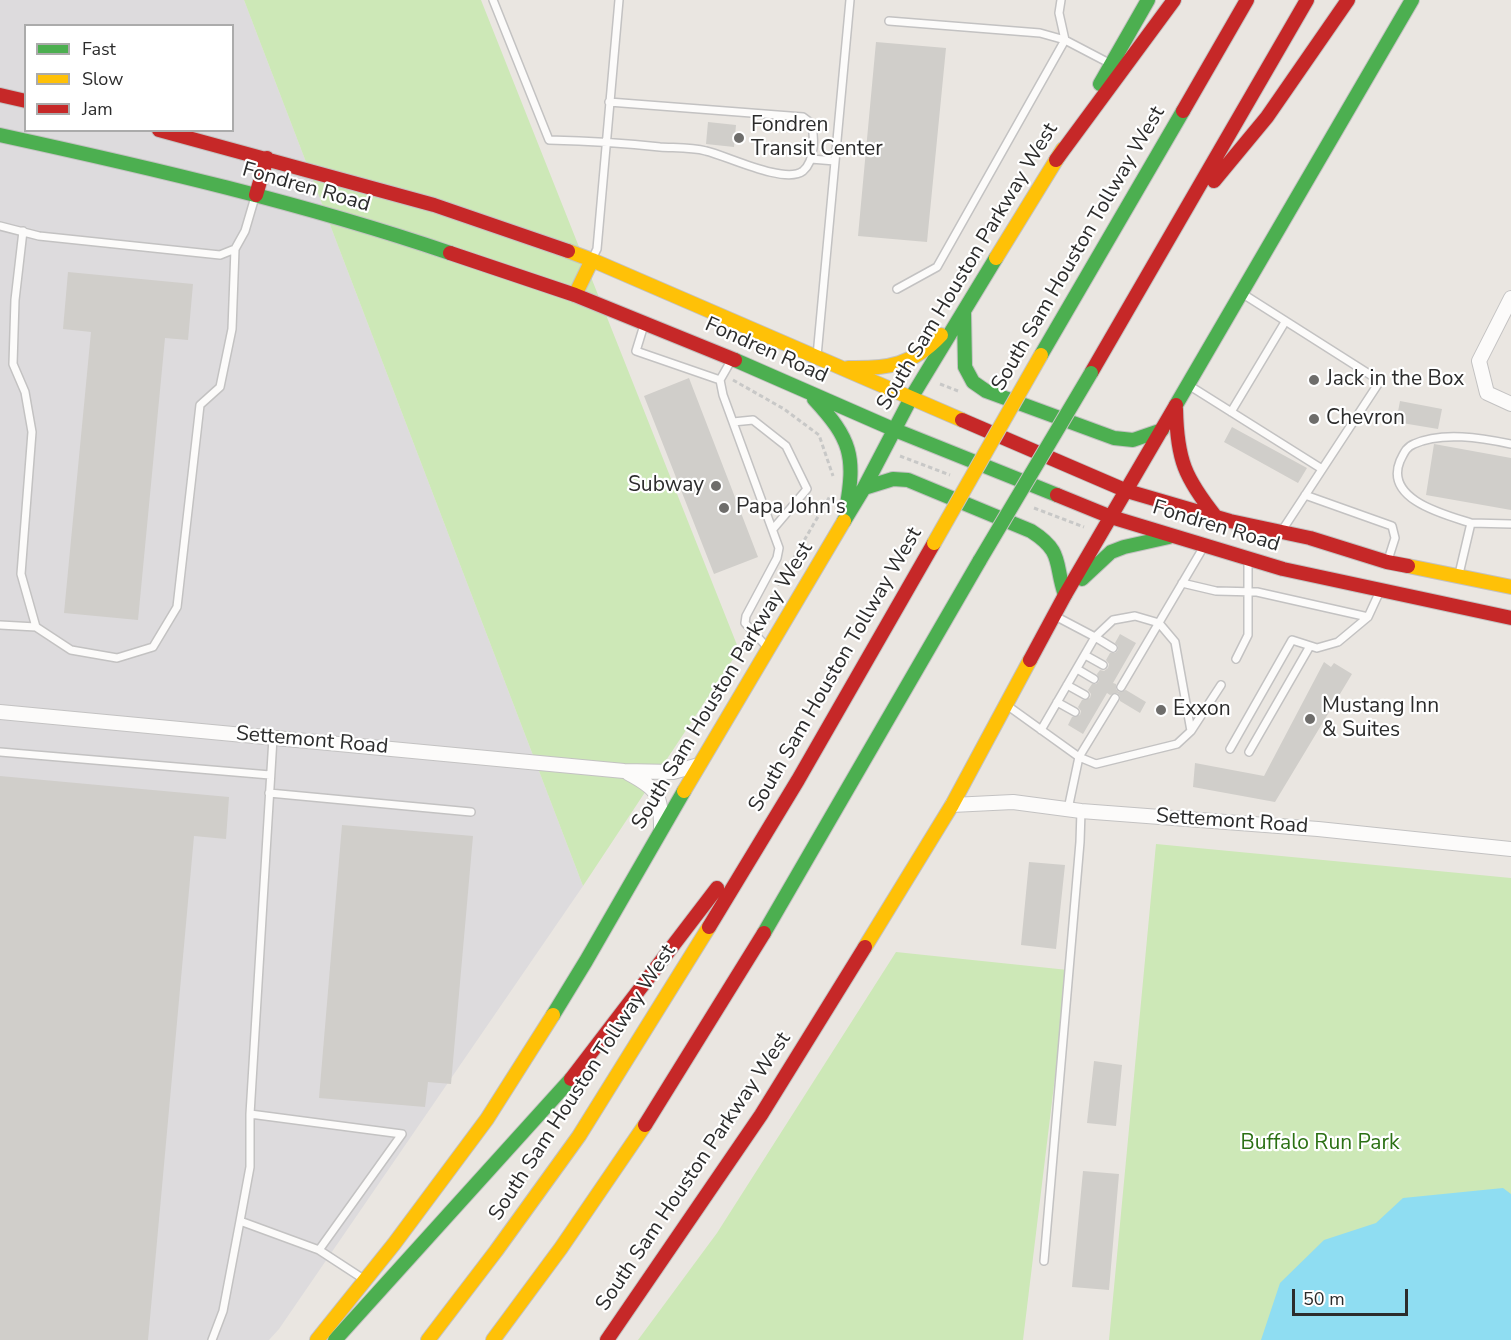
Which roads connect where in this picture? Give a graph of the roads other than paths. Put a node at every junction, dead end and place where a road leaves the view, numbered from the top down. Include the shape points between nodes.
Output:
1 (493, 0) edge
2 (619, 0) edge
3 (850, 0) edge
4 (1061, 0) edge
5 (1148, 0) edge
6 (1174, 0) edge
7 (1247, 0) edge
8 (1307, 0) edge
9 (1348, 0) edge
10 (1412, 0) edge
11 (889, 21) dead end
12 (1065, 40) junction
13 (1111, 64) junction
14 (0, 96) edge
15 (24, 101) edge
16 (609, 102) junction
17 (167, 132) edge
18 (0, 135) edge
19 (605, 142) junction
20 (267, 158) junction
21 (811, 159) junction
22 (1056, 160) junction
23 (835, 161) junction
24 (256, 195) junction
25 (0, 226) edge
26 (23, 231) junction
27 (236, 249) junction
28 (1161, 250) junction
29 (592, 260) junction
30 (897, 289) dead end
31 (1242, 293) junction
32 (575, 295) junction
33 (1511, 298) edge
34 (964, 312) junction
35 (645, 322) junction
36 (1286, 322) junction
37 (817, 357) junction
38 (733, 359) junction
39 (843, 368) junction
40 (722, 377) junction
41 (1188, 385) junction
42 (808, 392) junction
43 (911, 398) junction
44 (1511, 404) edge
45 (1176, 405) junction
46 (1231, 412) junction
47 (733, 422) junction
48 (895, 430) junction
49 (1162, 430) junction
50 (1511, 444) edge
51 (1322, 469) junction
52 (864, 488) junction
53 (1127, 491) junction
54 (1305, 495) junction
55 (1216, 517) junction
56 (1111, 518) junction
57 (1471, 523) junction
58 (843, 524) junction
59 (1511, 524) edge
60 (773, 529) junction
61 (1281, 532) junction
62 (1174, 536) junction
63 (1204, 545) junction
64 (1248, 558) junction
65 (1384, 576) junction
66 (1458, 576) junction
67 (1182, 583) junction
68 (1511, 587) edge
69 (1246, 593) junction
70 (1065, 595) junction
71 (1054, 616) junction
72 (1368, 617) junction
73 (1511, 618) edge
74 (1160, 623) junction
75 (0, 625) edge
76 (36, 627) junction
77 (1095, 638) junction
78 (1310, 646) junction
79 (1113, 648) dead end
80 (768, 649) junction
81 (1085, 655) junction
82 (1128, 656) dead end
83 (1236, 659) dead end
84 (1137, 661) junction
85 (1103, 665) dead end
86 (1077, 669) junction
87 (1119, 673) dead end
88 (1127, 677) junction
89 (1094, 679) dead end
90 (1221, 685) dead end
91 (1067, 686) junction
92 (1121, 687) dead end
93 (1085, 696) dead end
94 (1114, 698) dead end
95 (1057, 702) junction
96 (1006, 705) junction
97 (1100, 705) dead end
98 (1108, 709) junction
99 (0, 712) edge
100 (1075, 712) dead end
101 (1041, 730) junction
102 (1191, 731) junction
103 (273, 738) junction
104 (1230, 749) dead end
105 (0, 752) edge
106 (1249, 752) dead end
107 (1079, 757) junction
108 (699, 765) junction
109 (624, 771) junction
110 (270, 775) junction
111 (798, 780) junction
112 (268, 793) junction
113 (952, 806) junction
114 (1075, 810) junction
115 (471, 812) dead end
116 (661, 832) junction
117 (1511, 849) edge
118 (660, 1101) junction
119 (250, 1114) junction
120 (240, 1221) junction
121 (319, 1250) junction
122 (1044, 1261) dead end
123 (366, 1280) junction
124 (533, 1309) dead end
125 (212, 1340) edge
126 (317, 1340) edge
127 (334, 1340) edge
128 (428, 1340) edge
129 (493, 1340) edge
130 (607, 1340) edge

1 - 19 lane via 549,140
2 - 16 lane
3 - 23 lane
4 - 12 lane via 1059,13
5 - 13 main road, South Sam Houston Parkway West
6 - 22 main road
7 - 111 main road, South Sam Houston Tollway West, bridge
8 - 28 main road
9 - 28 main road via 1267,117
10 - 31 main road, South Sam Houston Parkway West
11 - 12 lane via 1040,33
12 - 13 lane
12 - 30 lane via 937,267
13 - 22 main road, South Sam Houston Parkway West
14 - 15 main road
16 - 19 lane
16 - 21 lane via 804,117 814,132
17 - 20 main road, Fondren Road
18 - 24 main road, Fondren Road
19 - 21 lane via 705,150 762,171 794,174 802,171
19 - 29 lane via 597,249
20 - 24 main road
20 - 29 main road, Fondren Road via 434,205
21 - 23 lane
22 - 34 main road, South Sam Houston Parkway West
23 - 37 lane
24 - 27 lane
24 - 32 main road, Fondren Road via 442,250
25 - 26 lane
26 - 27 lane via 39,236 220,255
26 - 76 lane via 13,364 25,392 32,432 21,574
27 - 76 lane via 232,329 220,387 200,405 177,607 153,647 117,658 71,650
28 - 118 main road, bridge via 781,905
29 - 32 main road
29 - 37 main road, Fondren Road
31 - 36 lane
31 - 41 main road, South Sam Houston Parkway West
32 - 35 main road, Fondren Road
33 - 44 street via 1479,360 1487,393
34 - 39 main road via 924,352 901,362
34 - 43 main road, South Sam Houston Parkway West
34 - 49 main road via 965,368 973,382 986,391 1114,438 1133,440
35 - 38 main road, Fondren Road
35 - 40 lane via 636,351
36 - 46 lane
36 - 51 lane via 1380,381
37 - 39 main road, Fondren Road
38 - 40 lane
38 - 42 main road, Fondren Road
39 - 43 main road, Fondren Road
40 - 47 lane via 723,395
41 - 45 main road, South Sam Houston Parkway West
41 - 46 lane
42 - 48 main road, Fondren Road
42 - 58 main road via 836,422 850,450 851,486
43 - 48 main road, South Sam Houston Parkway West
43 - 53 main road, Fondren Road
45 - 49 main road, South Sam Houston Parkway West
45 - 55 main road via 1179,460 1191,486
46 - 51 lane
47 - 60 lane
47 - 60 lane via 753,420 786,446 807,489
48 - 52 main road, South Sam Houston Parkway West
48 - 56 main road, Fondren Road
49 - 53 main road, South Sam Houston Parkway West
50 - 57 lane via 1460,436 1414,444 1405,450 1398,467 1399,481 1412,501
51 - 54 lane
52 - 58 main road, South Sam Houston Parkway West
52 - 70 main road via 893,479 908,480 1031,531 1055,551
53 - 55 main road, Fondren Road
53 - 56 main road, South Sam Houston Parkway West
54 - 61 lane
54 - 65 lane via 1392,526 1395,538
55 - 61 main road, Fondren Road
56 - 62 main road, Fondren Road
56 - 70 main road, South Sam Houston Parkway West
57 - 59 lane
57 - 66 lane
58 - 80 main road, South Sam Houston Parkway West
60 - 80 lane via 779,548 777,558 746,616 746,623
61 - 65 main road, Fondren Road via 1310,537
62 - 63 main road, Fondren Road
62 - 70 main road via 1110,552
63 - 64 main road, Fondren Road
63 - 67 lane
64 - 65 main road, Fondren Road via 1283,569
64 - 69 lane
65 - 66 main road, Fondren Road
65 - 72 lane
65 - 73 main road, Fondren Road
66 - 68 main road, Fondren Road
67 - 69 lane
67 - 74 lane
69 - 72 lane via 1257,592
69 - 83 lane via 1248,635
70 - 71 main road, South Sam Houston Parkway West
71 - 77 lane
71 - 96 main road, South Sam Houston Parkway West
72 - 78 lane via 1338,642
74 - 77 lane via 1135,616 1113,620
74 - 84 lane
74 - 102 lane via 1175,642
75 - 76 lane
77 - 79 lane
77 - 81 lane
78 - 104 lane via 1292,640
78 - 106 lane
80 - 108 main road, South Sam Houston Parkway West
81 - 85 lane
81 - 86 lane
82 - 84 lane
84 - 88 lane
86 - 89 lane
86 - 91 lane
87 - 88 lane
88 - 92 lane
90 - 102 lane
91 - 93 lane
91 - 95 lane
94 - 98 lane
95 - 100 lane
95 - 101 lane
96 - 101 lane
96 - 113 main road, South Sam Houston Parkway West
97 - 98 lane
98 - 107 lane via 1094,724
99 - 103 street, Settemont Road
101 - 107 lane
102 - 107 lane via 1177,744 1129,757 1096,764
103 - 109 street, Settemont Road
103 - 110 lane
105 - 110 lane
107 - 114 lane
108 - 109 street, Settemont Road via 673,772
108 - 116 main road, South Sam Houston Parkway West
109 - 116 street, Settemont Road via 654,788 661,808
110 - 112 lane
111 - 127 main road via 561,1092
111 - 128 main road, South Sam Houston Tollway West via 579,1136
112 - 115 lane
112 - 119 lane
113 - 114 street, Settemont Road via 1013,802
113 - 130 main road, South Sam Houston Parkway West via 761,1115
114 - 117 street, Settemont Road
114 - 122 lane via 1080,842
116 - 123 main road, South Sam Houston Parkway West via 487,1119
118 - 124 main road
118 - 129 main road
119 - 120 lane via 250,1167
119 - 121 lane via 402,1134
120 - 121 lane
120 - 125 lane via 223,1311
121 - 123 lane
123 - 126 main road, South Sam Houston Parkway West

